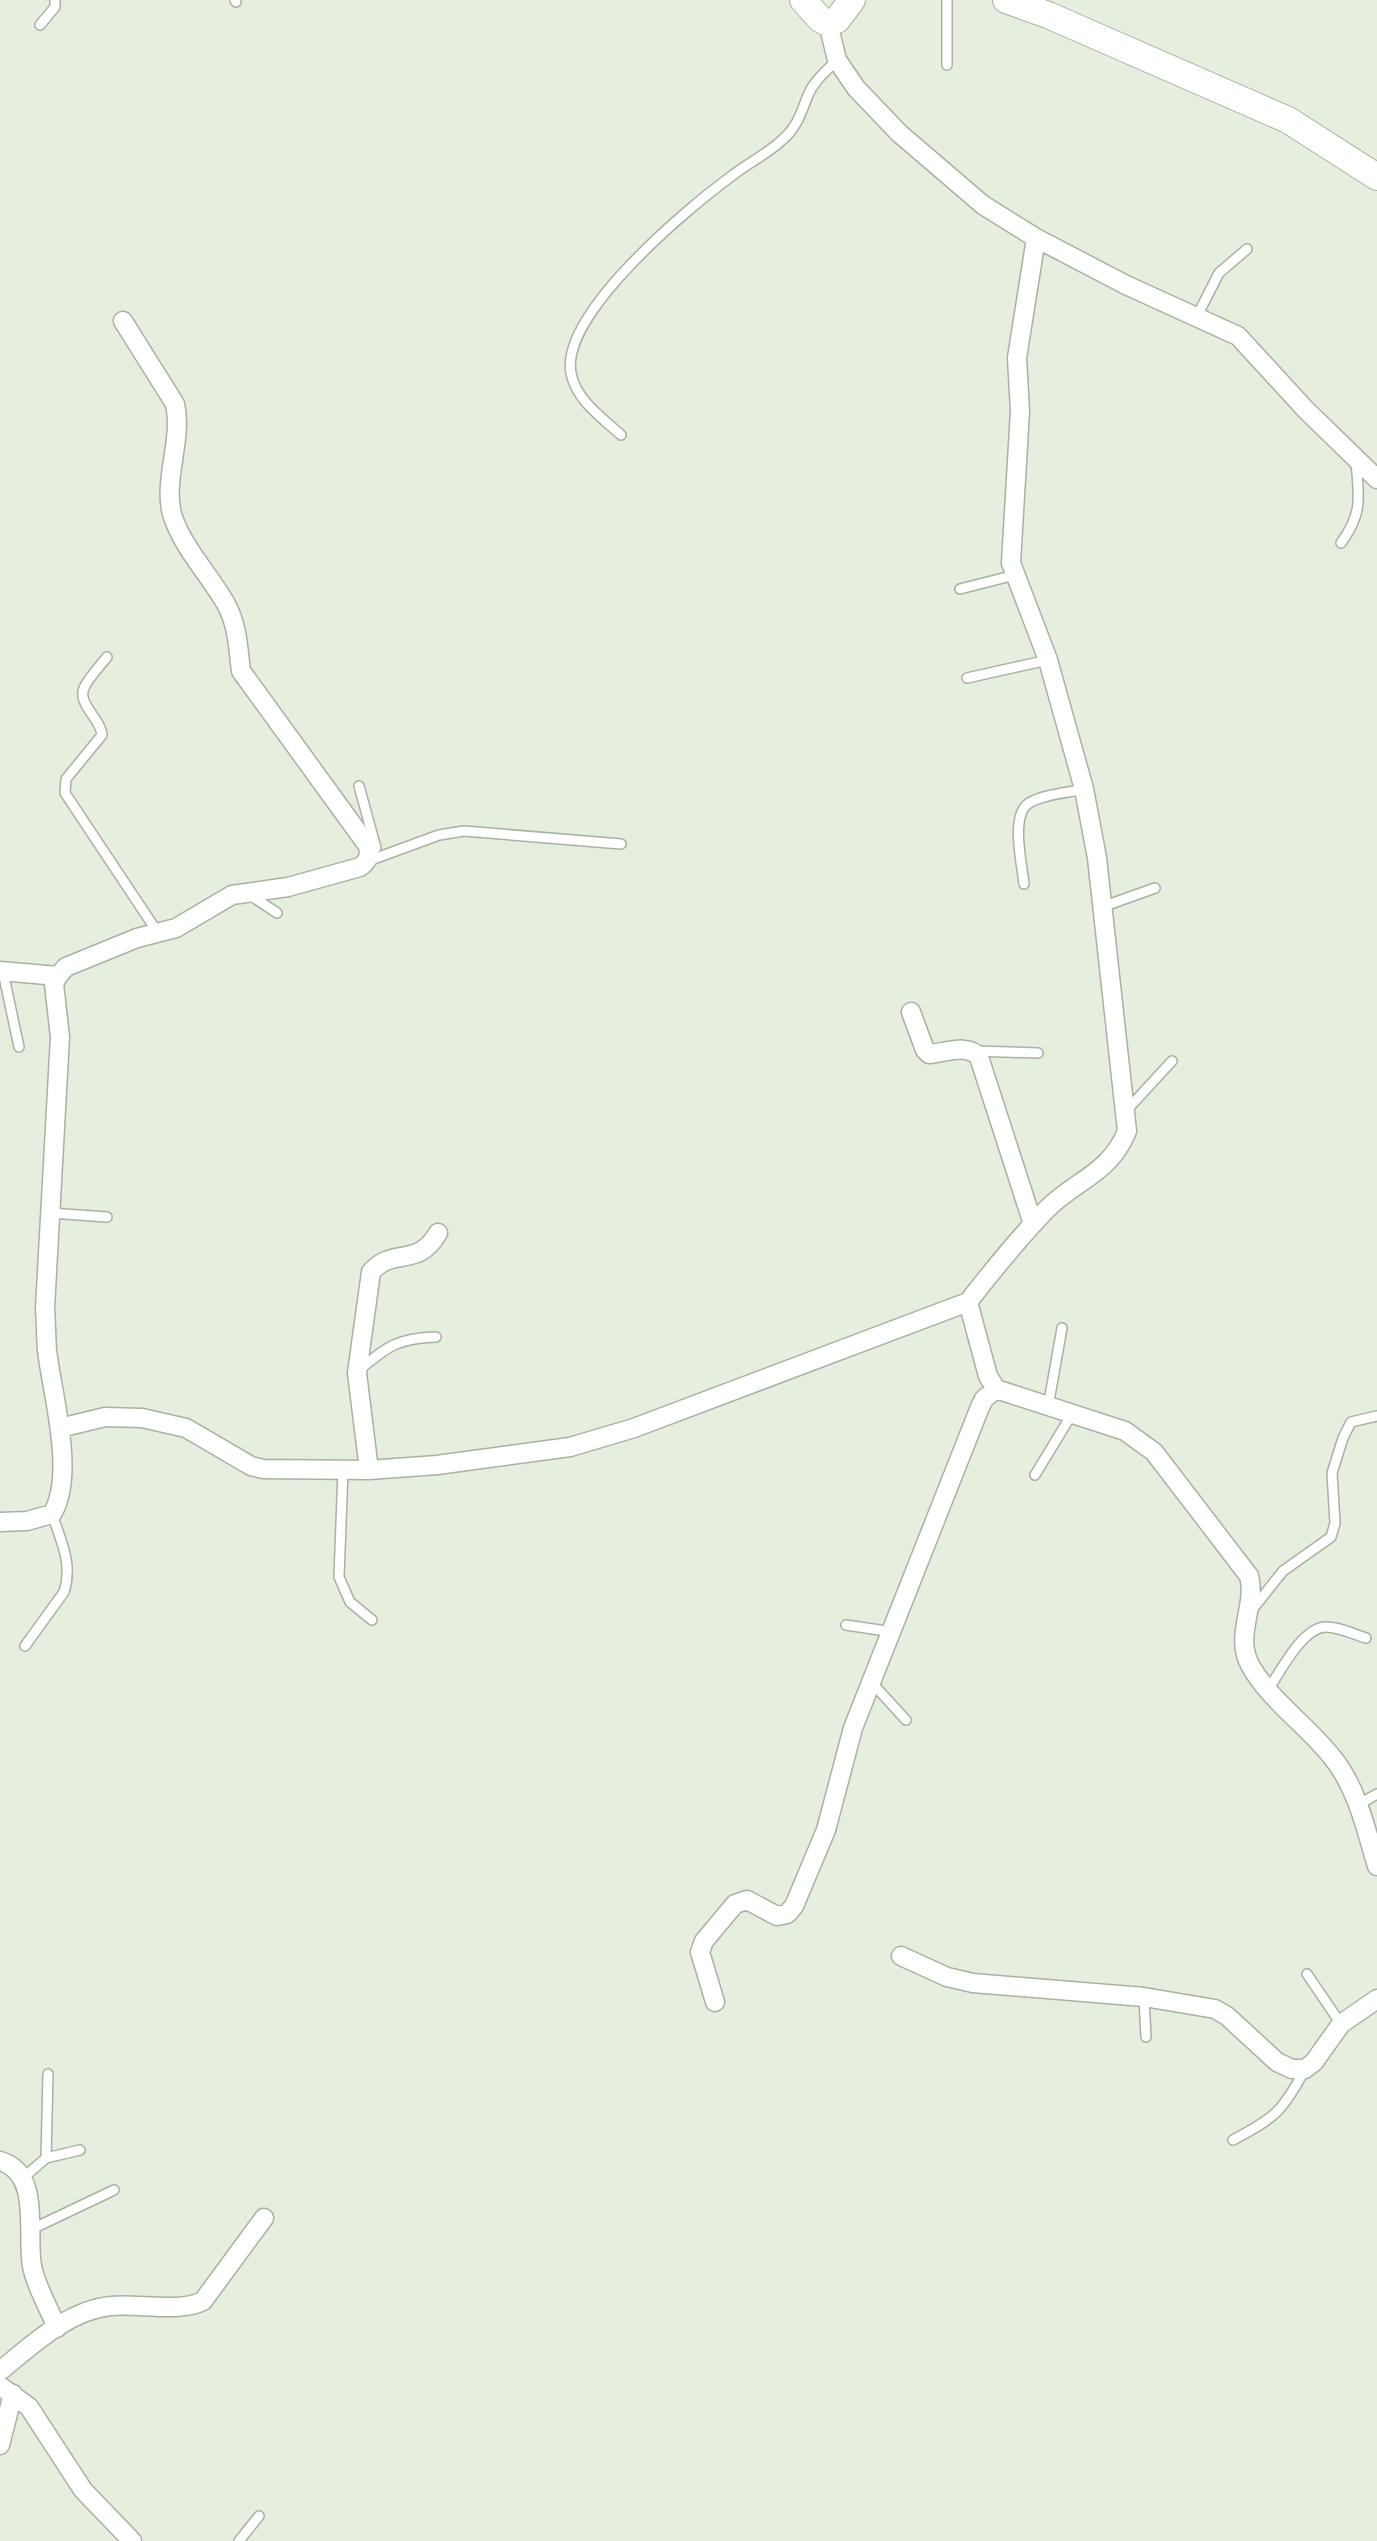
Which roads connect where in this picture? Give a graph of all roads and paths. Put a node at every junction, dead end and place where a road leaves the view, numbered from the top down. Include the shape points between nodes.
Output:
1 (55, 0) edge
2 (803, 0) edge
3 (852, 0) edge
4 (947, 0) edge
5 (1006, 0) edge
6 (828, 23) junction
7 (40, 25) dead end
8 (837, 60) junction
9 (947, 65) dead end
10 (1377, 177) edge
11 (1036, 238) junction
12 (1247, 249) dead end
13 (1197, 316) junction
14 (123, 321) dead end
15 (621, 435) dead end
16 (1356, 459) junction
17 (1377, 479) edge
18 (1341, 543) dead end
19 (1015, 575) junction
20 (960, 590) dead end
21 (107, 657) dead end
22 (1048, 660) junction
23 (967, 678) dead end
24 (359, 786) dead end
25 (1084, 789) junction
26 (621, 844) dead end
27 (373, 859) junction
28 (1024, 884) dead end
29 (1155, 888) dead end
30 (246, 892) junction
31 (1102, 907) junction
32 (277, 913) dead end
33 (158, 933) junction
34 (2, 971) edge
35 (58, 976) junction
36 (911, 1012) dead end
37 (19, 1047) dead end
38 (974, 1051) junction
39 (1038, 1053) dead end
40 (1172, 1061) dead end
41 (1126, 1111) junction
42 (50, 1213) junction
43 (107, 1217) dead end
44 (1033, 1224) junction
45 (438, 1233) dead end
46 (968, 1302) junction
47 (1062, 1328) dead end
48 (436, 1337) dead end
49 (357, 1373) junction
50 (996, 1389) junction
51 (1048, 1407) junction
52 (1072, 1414) junction
53 (1377, 1416) edge
54 (60, 1428) junction
55 (343, 1470) junction
56 (369, 1470) junction
57 (1035, 1475) dead end
58 (52, 1514) junction
59 (0, 1522) edge
60 (372, 1620) dead end
61 (1245, 1621) junction
62 (846, 1625) dead end
63 (893, 1632) junction
64 (1366, 1638) dead end
65 (25, 1646) dead end
66 (873, 1684) junction
67 (1268, 1690) junction
68 (906, 1720) dead end
69 (1377, 1794) edge
70 (1358, 1805) junction
71 (1377, 1866) edge
72 (901, 1956) dead end
73 (1307, 1974) dead end
74 (1144, 1997) junction
75 (1377, 1999) edge
76 (715, 2002) dead end
77 (1341, 2024) junction
78 (1146, 2037) dead end
79 (1305, 2069) junction
80 (48, 2074) dead end
81 (1233, 2140) dead end
82 (80, 2150) dead end
83 (46, 2158) junction
84 (0, 2161) edge
85 (22, 2178) junction
86 (114, 2190) dead end
87 (264, 2218) dead end
88 (30, 2230) junction
89 (57, 2328) junction
90 (0, 2372) edge
91 (7, 2390) edge
92 (0, 2445) edge
93 (259, 2516) dead end
94 (132, 2541) edge
95 (239, 2541) edge

1 - 7 lane via 55,7
2 - 6 street via 819,19
3 - 6 street via 837,20
4 - 9 lane
5 - 10 street via 1288,120
6 - 8 street
8 - 11 street via 856,88 941,171 982,205
8 - 15 lane via 809,94 792,132 730,176 637,255 589,316 572,348 572,377 586,403
11 - 13 street via 1126,285
11 - 19 street via 1017,357 1020,411 1010,552
12 - 13 lane via 1219,273
13 - 16 street via 1238,336
14 - 27 street via 175,404 179,419 171,511 178,529 227,606 239,640 241,671 368,846
16 - 17 street
16 - 18 lane via 1358,515
19 - 20 lane
19 - 22 street
21 - 33 lane via 84,687 83,695 100,722 102,735 66,779 65,793
22 - 23 lane
22 - 25 street
24 - 27 lane
25 - 28 lane via 1024,807 1018,822
25 - 31 street
26 - 27 lane via 464,831 439,835
27 - 30 street via 360,867 288,887
29 - 31 lane
30 - 32 lane
30 - 33 street via 215,903 189,922
31 - 41 street
33 - 35 street via 66,967
34 - 35 street
34 - 37 lane
35 - 42 street via 54,984 60,1037
36 - 38 street via 929,1054
38 - 39 lane
38 - 44 street
40 - 41 lane
41 - 44 street via 1127,1131 1111,1160
42 - 43 lane
42 - 54 street via 45,1318
44 - 46 street
45 - 49 street via 424,1251 384,1260 371,1272
46 - 50 street via 988,1376
46 - 56 street via 634,1428 570,1447
47 - 51 lane
48 - 49 lane via 393,1343
49 - 56 street
50 - 51 street
50 - 63 street via 980,1407
51 - 52 street
52 - 57 lane
52 - 61 street via 1125,1431 1154,1452 1250,1576 1252,1587
53 - 61 lane via 1351,1422 1342,1438 1332,1473 1335,1523 1331,1537 1283,1570
54 - 55 street via 105,1417 142,1418 186,1428 251,1466
54 - 58 street via 62,1489
55 - 56 street
55 - 60 lane via 339,1578 350,1602
58 - 59 street via 27,1521
58 - 65 lane via 68,1563 67,1582
61 - 67 street via 1244,1643 1249,1664
62 - 63 lane
63 - 66 street
64 - 67 lane via 1332,1628 1315,1629 1304,1637
66 - 68 lane
66 - 76 street via 853,1728 826,1830 794,1906 787,1914 777,1916 747,1899 735,1904 704,1941 700,1952
67 - 70 street via 1334,1758
69 - 70 lane
70 - 71 street
72 - 74 street via 947,1977 973,1983
73 - 77 lane
74 - 78 lane
74 - 79 street via 1215,2009 1277,2062 1292,2069
75 - 77 street
77 - 79 street
79 - 81 lane via 1282,2109 1269,2121
80 - 83 lane
82 - 83 lane
83 - 85 lane
84 - 85 street
85 - 88 street
86 - 88 lane
87 - 89 street via 198,2303 111,2306 83,2314
88 - 89 street via 33,2268
89 - 90 street
91 - 92 street
91 - 94 street via 34,2413 83,2490
93 - 95 lane

